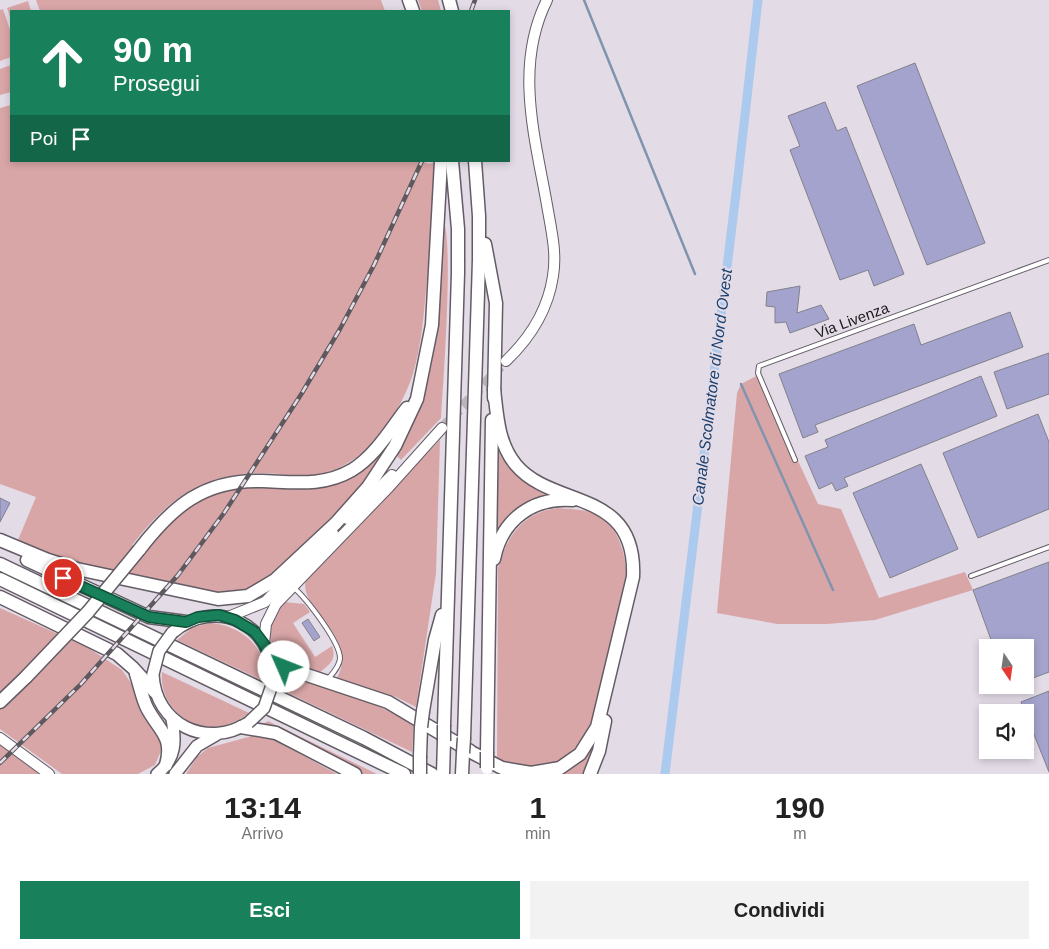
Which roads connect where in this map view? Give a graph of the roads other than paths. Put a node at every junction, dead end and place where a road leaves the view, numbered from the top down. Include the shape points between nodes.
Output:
1 (547, 0) edge
2 (441, 162) edge
3 (452, 162) edge
4 (475, 162) edge
5 (479, 216) junction
6 (1049, 260) edge
7 (506, 361) tunnel mouth
8 (421, 384) junction
9 (494, 389) junction
10 (442, 428) tunnel mouth
11 (428, 442) junction
12 (795, 460) dead end
13 (590, 504) junction
14 (336, 522) junction
15 (0, 540) edge
16 (1049, 546) edge
17 (0, 547) edge
18 (305, 563) junction
19 (0, 564) edge
20 (971, 576) dead end
21 (0, 579) edge
22 (293, 587) junction
23 (448, 596) junction
24 (0, 597) edge
25 (489, 610) junction
26 (228, 617) junction
27 (186, 622) junction
28 (264, 644) junction
29 (270, 658) junction
30 (133, 668) junction
31 (327, 681) junction
32 (608, 684) junction
33 (155, 692) junction
34 (0, 702) edge
35 (172, 719) junction
36 (245, 725) junction
37 (218, 734) junction
38 (0, 738) edge
39 (466, 752) junction
40 (166, 771) edge
41 (487, 771) edge
42 (439, 772) edge
43 (49, 774) edge
44 (355, 774) edge
45 (404, 774) edge
46 (420, 774) edge
47 (462, 774) edge
48 (502, 774) edge
49 (590, 774) edge

1 - 7 main road via 533,40 528,90 554,244 553,276 541,316
2 - 8 highway via 432,325
3 - 23 highway via 458,273
4 - 5 highway
5 - 9 highway via 495,298
5 - 39 highway, bridge
6 - 12 lane, Via Livenza via 759,366 758,373
8 - 14 highway via 410,416 386,462 359,499
8 - 34 highway, bridge via 378,448 350,470 315,482 251,481 215,487 174,510 88,612
9 - 13 highway via 500,433 515,464 533,480
9 - 25 highway
10 - 11 main road
11 - 18 main road
11 - 22 main road
13 - 25 highway via 550,500 532,506 511,521 496,549
13 - 32 highway via 612,518 622,530 629,543 633,564 632,583
14 - 15 highway via 266,587 248,596 230,599 77,569
14 - 18 main road
16 - 20 lane
17 - 27 highway via 149,617
18 - 26 main road via 266,602
19 - 42 highway
21 - 45 highway
22 - 28 main road via 268,616
22 - 31 lane via 302,595 339,651 338,667
23 - 42 highway, bridge via 444,741
23 - 46 highway, bridge via 435,640 423,711
24 - 30 highway via 117,654
25 - 41 highway, bridge
26 - 27 main road via 211,615
26 - 28 main road via 249,627
27 - 33 main road, bridge via 172,633 159,651 153,674
28 - 29 main road
29 - 31 highway via 292,670
29 - 36 main road, bridge via 272,684 264,708
30 - 33 highway
30 - 40 highway via 146,706 166,736 169,751
31 - 39 highway via 398,707
32 - 39 highway via 590,741 574,760 560,768 520,773
32 - 49 highway via 602,736
33 - 35 main road
35 - 37 main road via 192,731
35 - 40 main road via 175,743
36 - 37 main road
36 - 44 highway via 276,733
37 - 40 main road
38 - 43 main road
39 - 47 highway
39 - 48 highway

